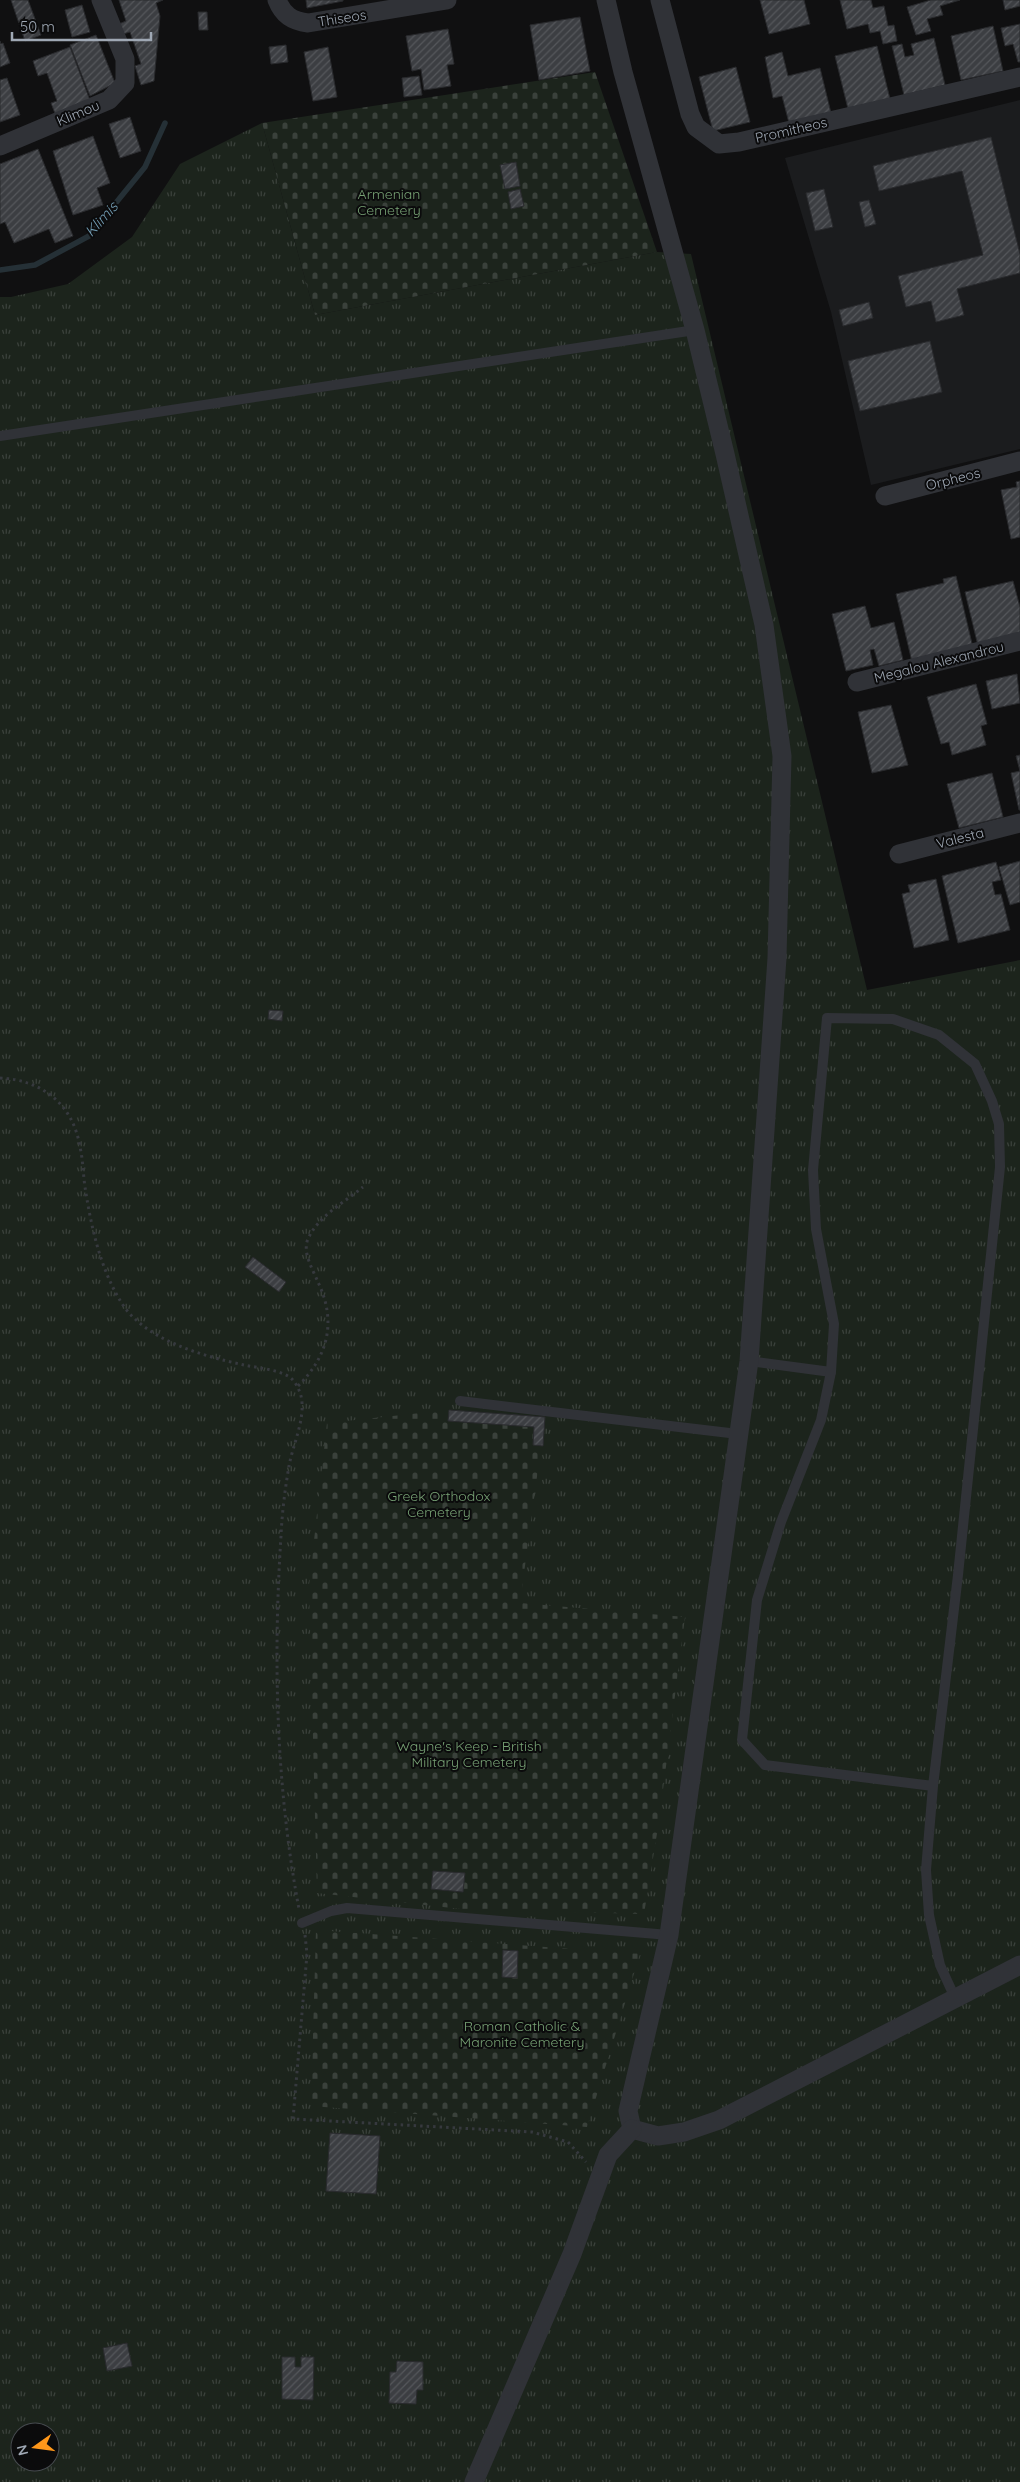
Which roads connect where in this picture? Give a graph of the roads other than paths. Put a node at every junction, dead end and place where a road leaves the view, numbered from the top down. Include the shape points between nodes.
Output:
1 (101, 0) edge
2 (277, 0) edge
3 (447, 0) edge
4 (606, 0) edge
5 (660, 0) edge
6 (1020, 78) edge
7 (0, 146) edge
8 (694, 330) junction
9 (0, 436) edge
10 (1020, 462) edge
11 (885, 496) dead end
12 (1020, 641) edge
13 (857, 682) dead end
14 (1020, 823) edge
15 (899, 854) dead end
16 (749, 1361) junction
17 (831, 1372) junction
18 (460, 1401) dead end
19 (738, 1434) junction
20 (932, 1786) junction
21 (302, 1923) road end
22 (669, 1935) junction
23 (1020, 1965) edge
24 (955, 1998) junction
25 (632, 2129) junction
26 (474, 2482) edge

1 - 7 street, Klimou via 125,59 125,83 109,100
2 - 3 street, Thiseos via 290,18 308,23
4 - 8 street
5 - 6 street, Promitheos via 690,114 696,127 713,142 739,142
8 - 9 lane
8 - 16 street via 764,625 782,756 777,958
10 - 11 street, Orpheos
12 - 13 street, Megalou Alexandrou
14 - 15 street, Valesta
16 - 17 lane
16 - 19 street
17 - 20 lane via 821,1420 781,1522 757,1600 742,1740 765,1765
17 - 20 lane via 834,1324 816,1229 813,1170 827,1018 893,1019 939,1035 975,1064 999,1124 999,1177 958,1574
18 - 19 lane
19 - 22 street
20 - 24 lane via 926,1870 929,1914 940,1965
21 - 22 lane via 348,1908
22 - 25 street via 628,2111
23 - 24 street
24 - 25 street via 719,2120 684,2132 658,2136
25 - 26 street via 608,2155 572,2254

